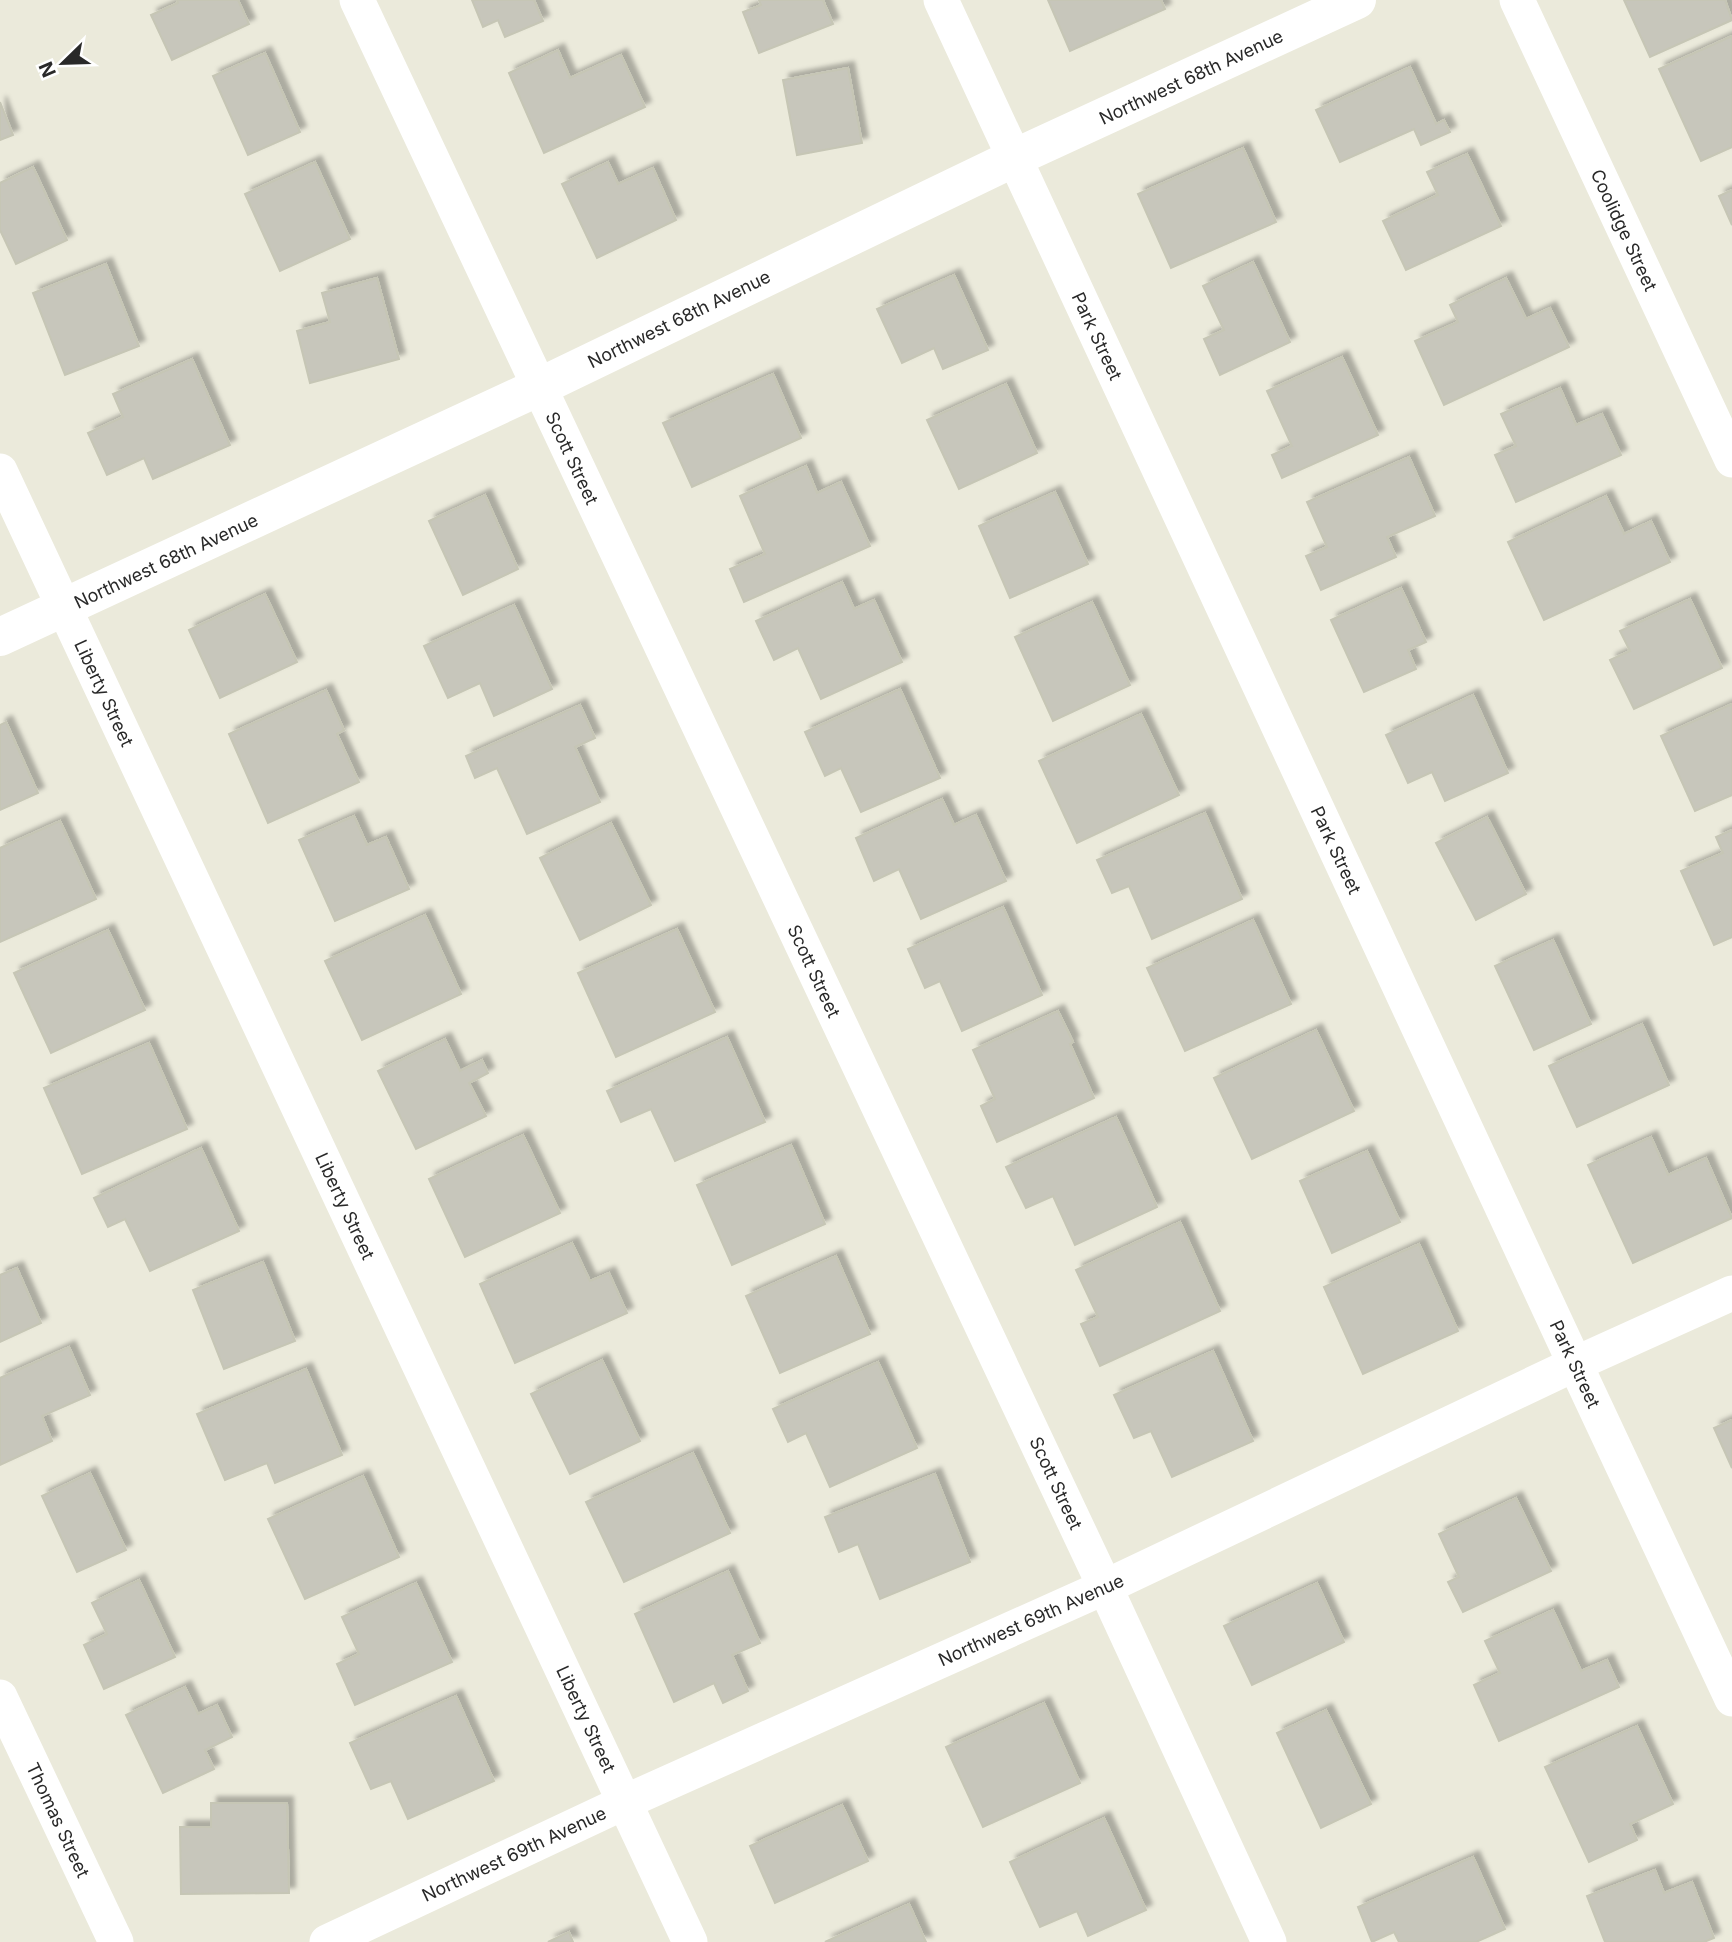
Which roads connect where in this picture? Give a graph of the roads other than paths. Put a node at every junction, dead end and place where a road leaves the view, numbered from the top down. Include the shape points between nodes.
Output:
1 (357, 0) edge
2 (941, 0) edge
3 (1357, 0) edge
4 (1517, 0) edge
5 (1014, 158) junction
6 (539, 387) junction
7 (1732, 460) edge
8 (0, 471) edge
9 (64, 608) junction
10 (0, 637) edge
11 (1732, 1293) edge
12 (1575, 1364) junction
13 (1105, 1587) junction
14 (0, 1697) edge
15 (1732, 1699) edge
16 (625, 1802) junction
17 (116, 1942) edge
18 (327, 1942) edge
19 (690, 1942) edge
20 (1269, 1942) edge

1 - 6 street, Scott Street
2 - 5 street, Park Street
3 - 5 street, Northwest 68th Avenue
4 - 7 street, Coolidge Street
5 - 6 street, Northwest 68th Avenue
5 - 12 street, Park Street
6 - 9 street, Northwest 68th Avenue
6 - 13 street, Scott Street
8 - 9 street, Liberty Street
9 - 10 street, Northwest 68th Avenue
9 - 16 street, Liberty Street
11 - 12 street, Northwest 69th Avenue
12 - 13 street, Northwest 69th Avenue
12 - 15 street, Park Street
13 - 16 street, Northwest 69th Avenue
13 - 20 street, Scott Street
14 - 17 street, Thomas Street
16 - 18 street, Northwest 69th Avenue
16 - 19 street, Liberty Street

